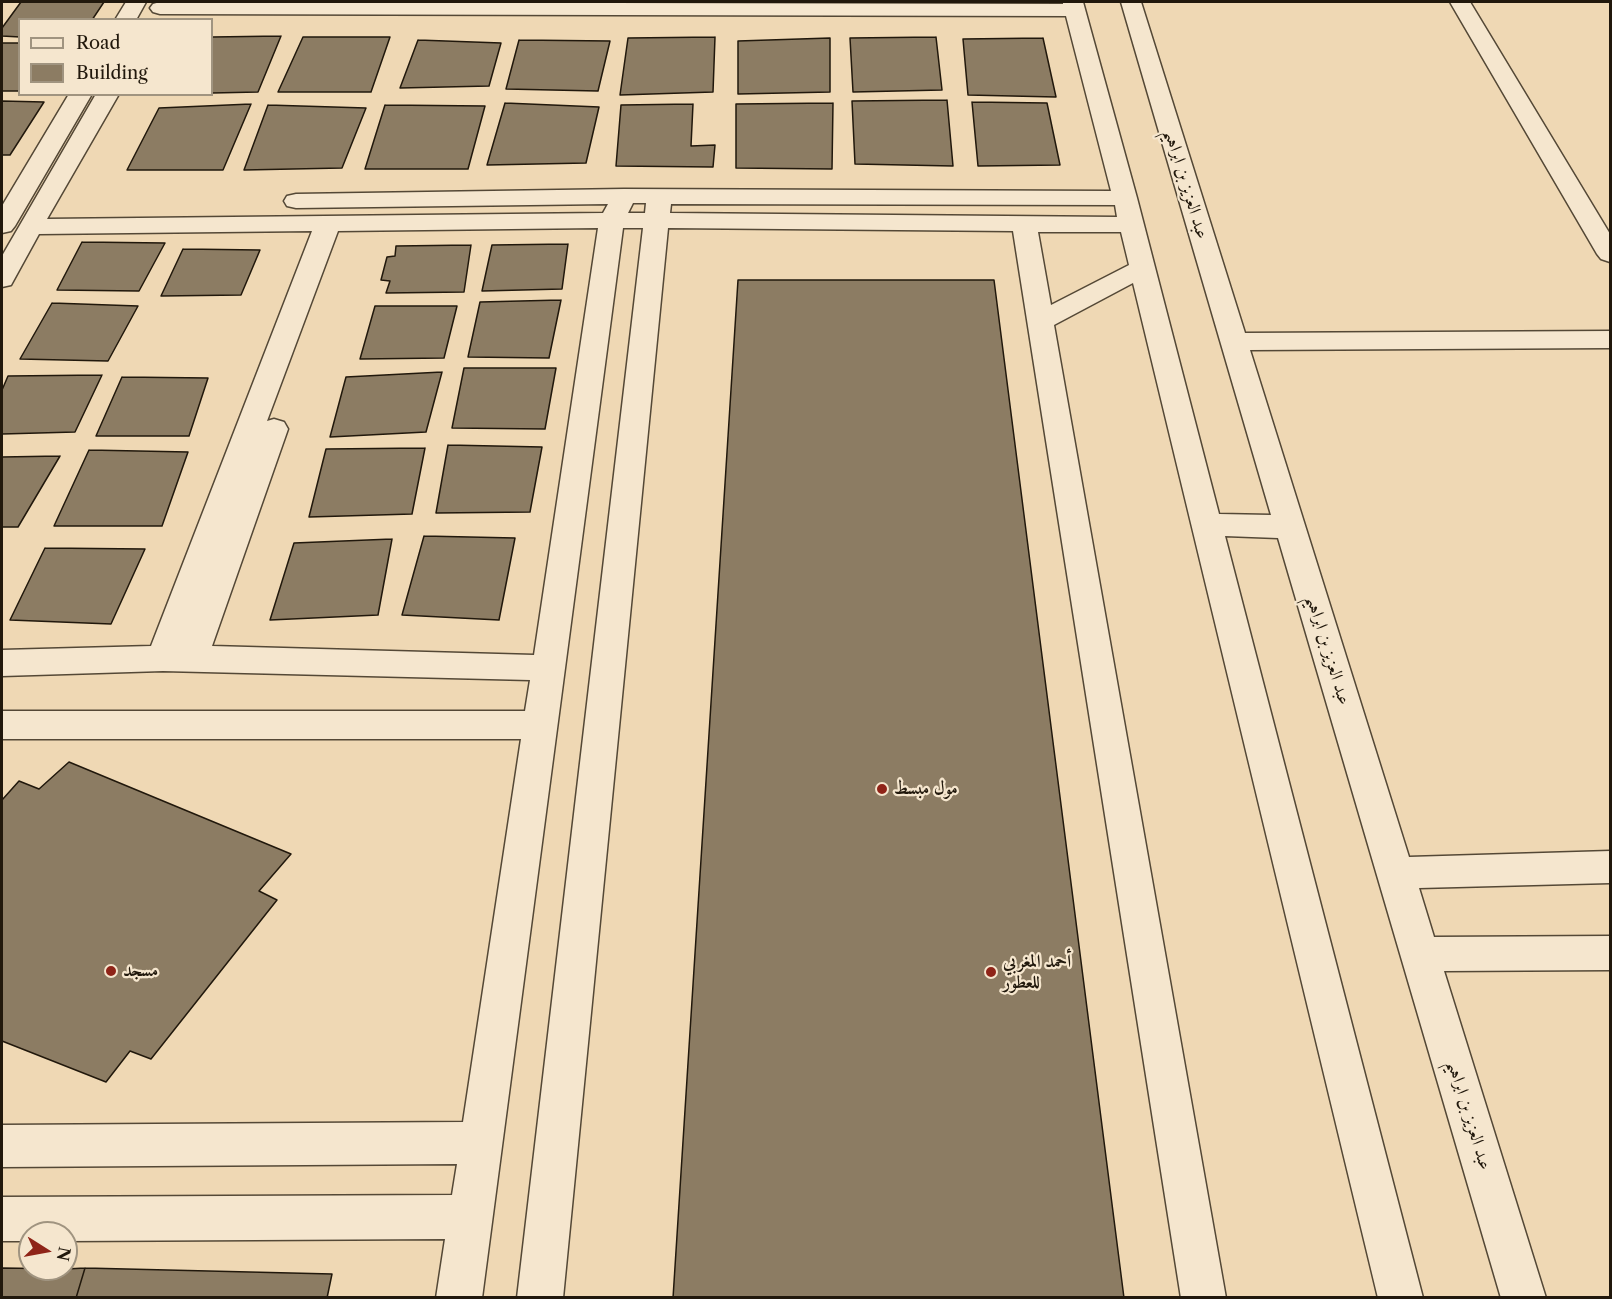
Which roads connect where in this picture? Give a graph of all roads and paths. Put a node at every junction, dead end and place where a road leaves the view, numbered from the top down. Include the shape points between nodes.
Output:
1 (136, 2) edge
2 (1131, 2) edge
3 (1460, 2) edge
4 (476, 5) edge
5 (760, 5) edge
6 (159, 10) edge
7 (1076, 11) edge
8 (127, 18) edge
9 (213, 24) edge
10 (80, 96) edge
11 (107, 96) edge
12 (42, 205) junction
13 (618, 208) junction
14 (658, 209) junction
15 (1128, 212) junction
16 (338, 223) junction
17 (1024, 224) junction
18 (2, 226) edge
19 (31, 227) junction
20 (1611, 254) edge
21 (1142, 268) junction
22 (2, 279) edge
23 (1041, 321) junction
24 (1611, 339) edge
25 (1234, 342) junction
26 (1206, 524) junction
27 (1290, 527) junction
28 (177, 658) junction
29 (2, 663) edge
30 (547, 668) junction
31 (2, 725) edge
32 (540, 725) junction
33 (1611, 867) edge
34 (1395, 873) junction
35 (1611, 953) edge
36 (1420, 954) junction
37 (482, 1143) junction
38 (2, 1146) edge
39 (470, 1217) junction
40 (2, 1219) edge
41 (459, 1298) edge
42 (540, 1298) edge
43 (1204, 1298) edge
44 (1401, 1298) edge
45 (1524, 1298) edge

1 - 8 street
2 - 25 street, عبد العزيز بن ابراهيم
3 - 20 street
4 - 5 street
4 - 6 street
5 - 7 street
7 - 9 street
7 - 15 street
10 - 18 street
11 - 12 street
12 - 13 street
12 - 19 street
13 - 14 street
13 - 16 street
13 - 30 street
14 - 15 street
14 - 17 street
14 - 42 street
15 - 17 street
15 - 21 street
16 - 19 street
16 - 28 street
17 - 23 street
19 - 22 street
21 - 23 street
21 - 26 street
23 - 43 street
24 - 25 street
25 - 27 street, عبد العزيز بن ابراهيم
26 - 27 street
26 - 44 street
27 - 34 street, عبد العزيز بن ابراهيم
28 - 29 street
28 - 30 street
30 - 32 street
31 - 32 street
32 - 37 street
33 - 34 street
34 - 36 street, عبد العزيز بن ابراهيم
35 - 36 street
36 - 45 street, عبد العزيز بن ابراهيم
37 - 38 street
37 - 39 street
39 - 40 street
39 - 41 street

